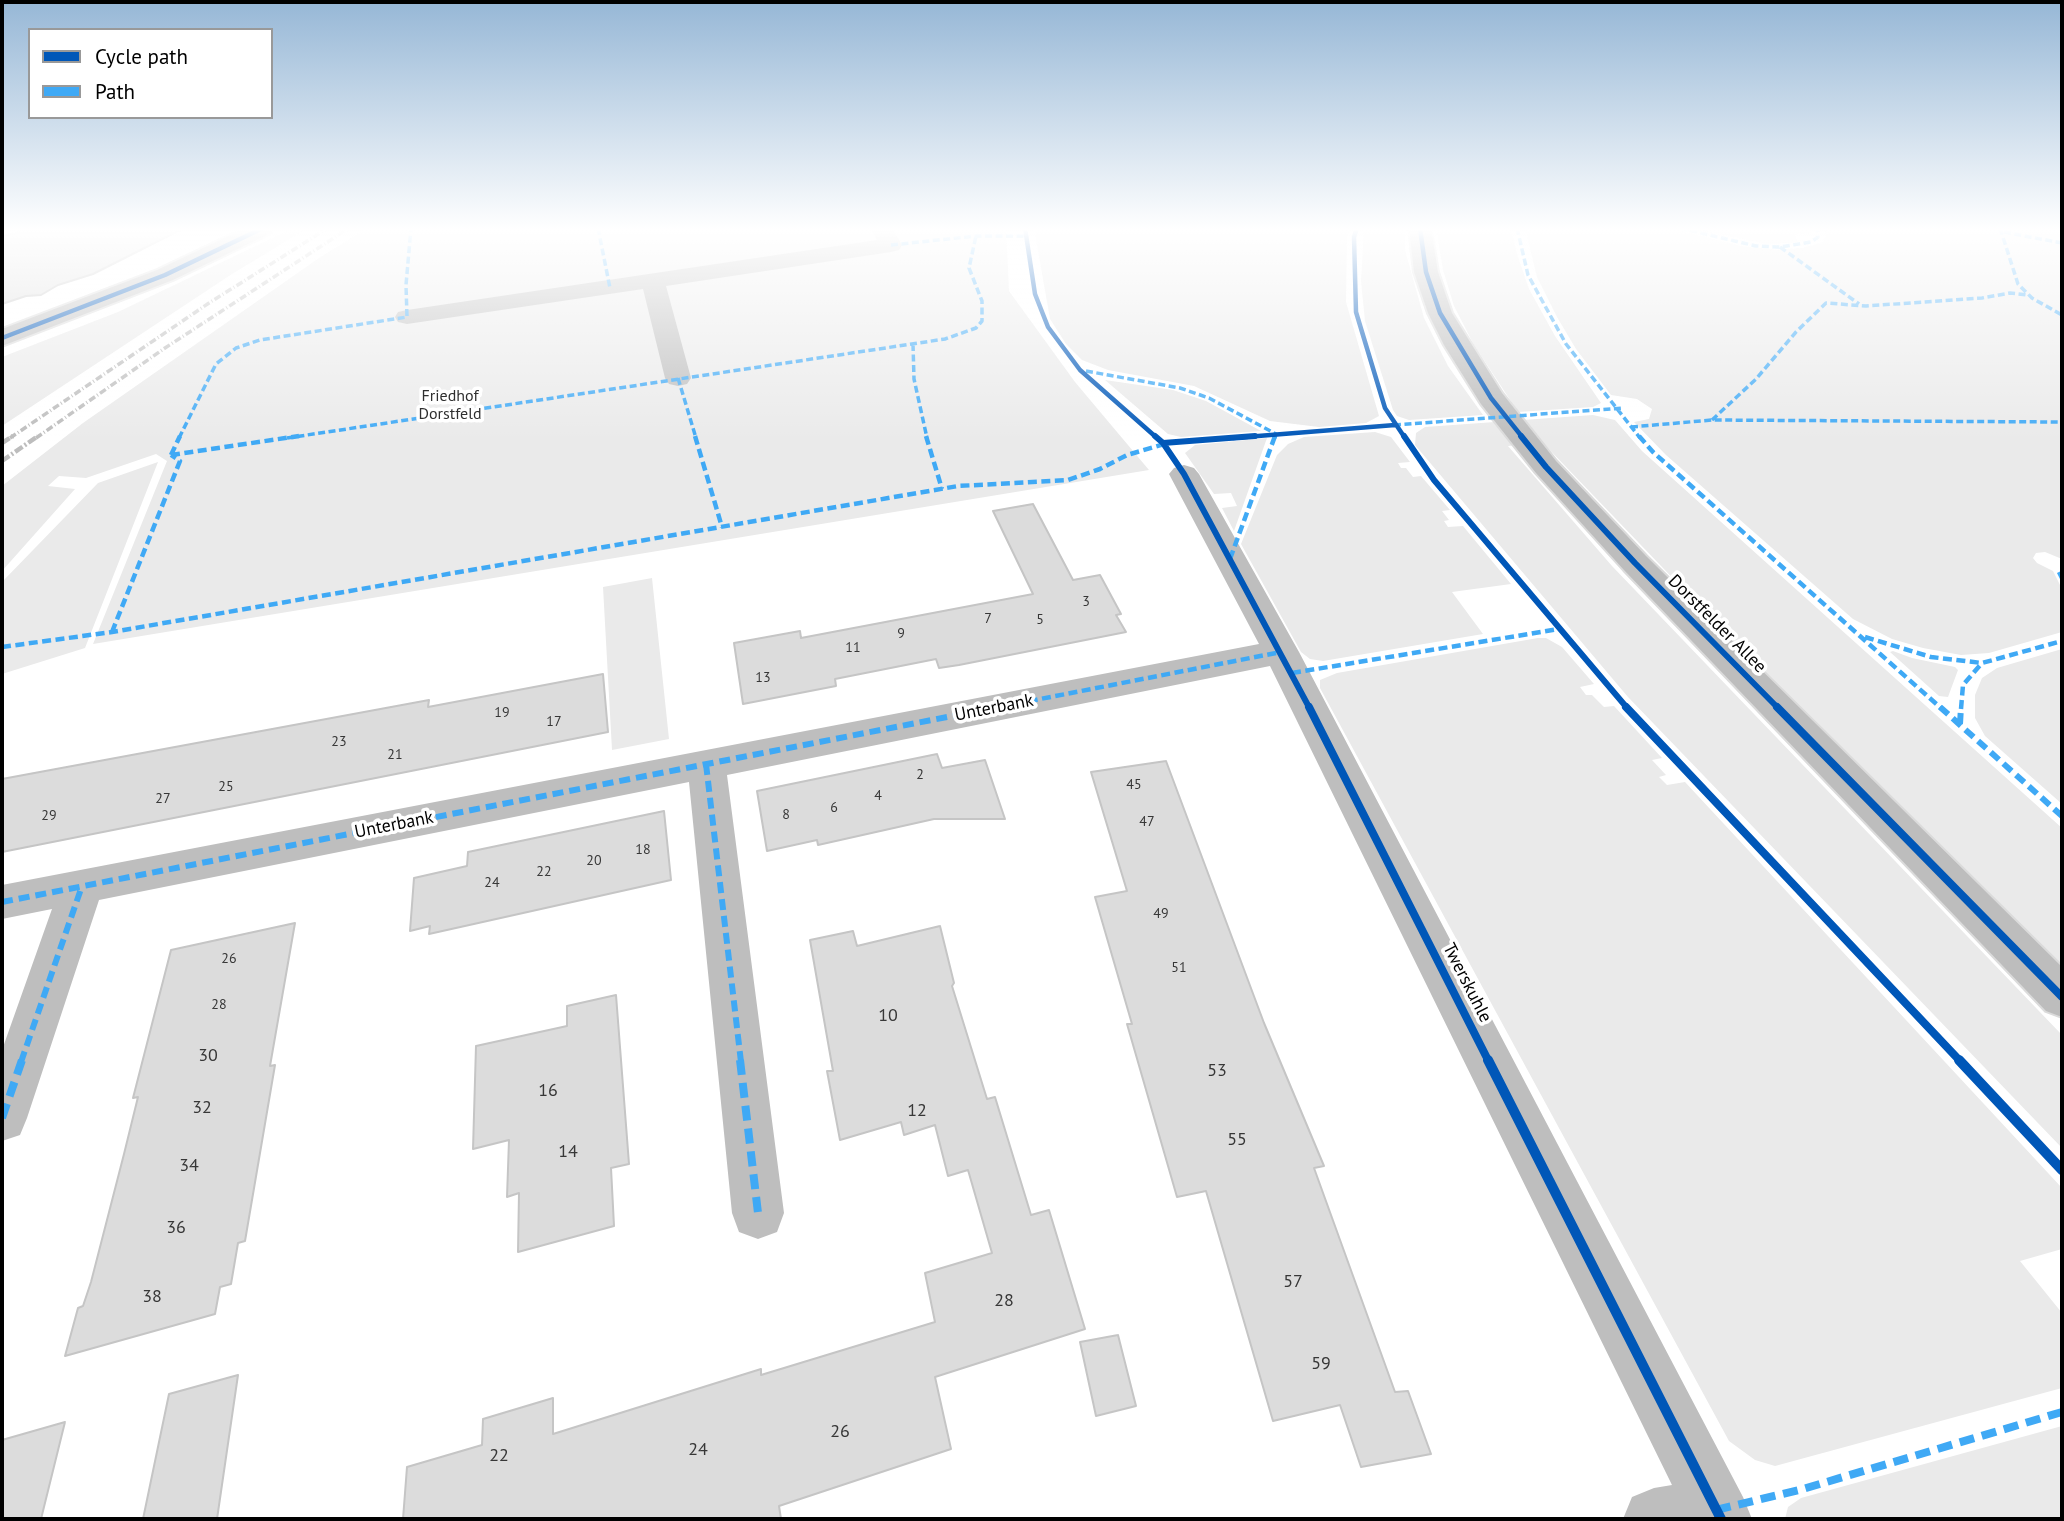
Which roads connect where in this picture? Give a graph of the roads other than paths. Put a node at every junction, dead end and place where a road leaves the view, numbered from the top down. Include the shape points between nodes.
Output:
1 (103, 299) edge
2 (534, 299) edge
3 (657, 299) edge
4 (1435, 299) edge
5 (407, 317) dead end
6 (2, 338) edge
7 (678, 378) dead end
8 (1184, 474) dead end
9 (1281, 652) junction
10 (706, 764) junction
11 (82, 886) junction
12 (2, 902) edge
13 (2062, 997) edge
14 (2, 1118) edge
15 (758, 1213) dead end
16 (1718, 1515) edge
17 (1654, 1519) edge

1 - 6 main road
2 - 5 street
3 - 7 street
4 - 13 main road, Dorstfelder Allee via 1457,345 1491,398 1546,467
8 - 9 street, Twerskuhle
9 - 10 street, Unterbank
9 - 16 street, Twerskuhle
10 - 11 street, Unterbank
10 - 15 street
11 - 12 street, Unterbank
11 - 14 street
16 - 17 street

